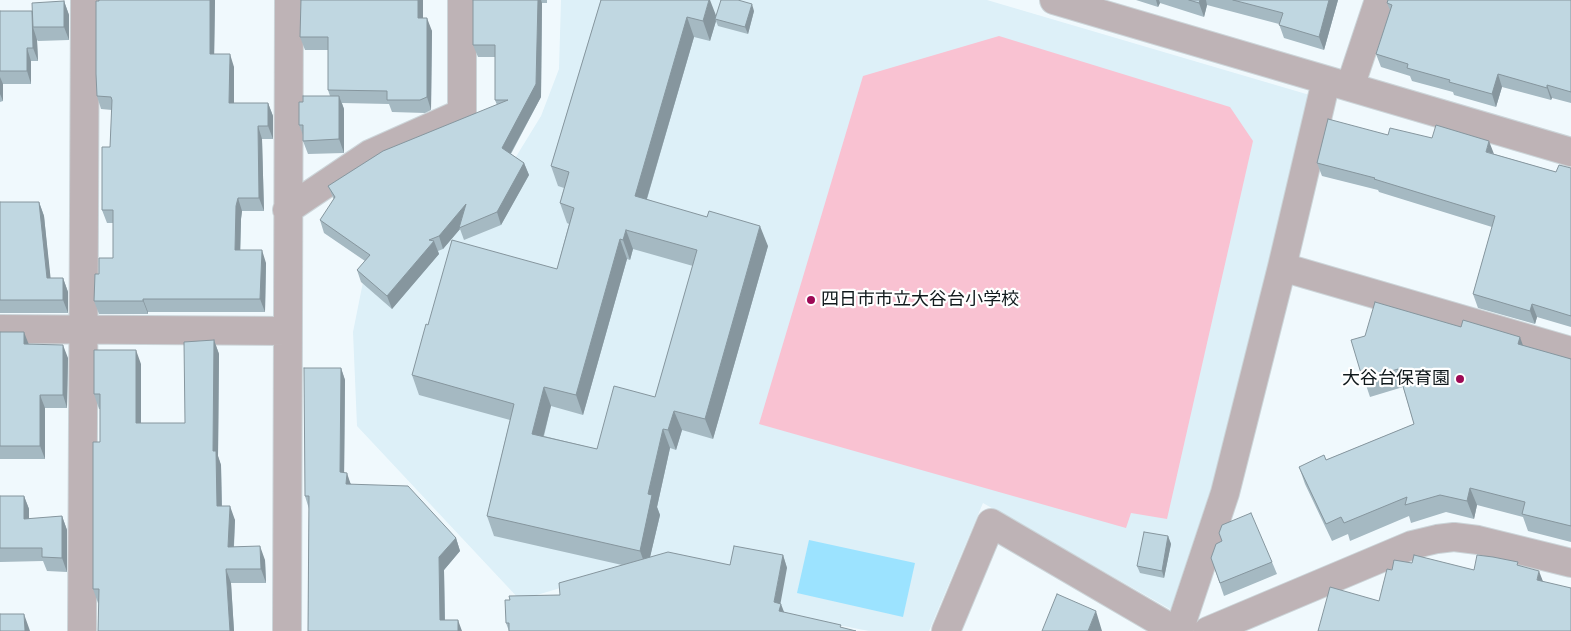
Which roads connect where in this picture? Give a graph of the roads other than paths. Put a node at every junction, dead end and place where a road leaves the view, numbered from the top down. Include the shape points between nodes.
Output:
1 (85, 0) edge
2 (289, 0) edge
3 (462, 0) edge
4 (1054, 0) edge
5 (1379, 0) edge
6 (1338, 84) junction
7 (1571, 152) edge
8 (287, 210) junction
9 (1282, 267) junction
10 (0, 329) edge
11 (82, 329) junction
12 (287, 331) junction
13 (1571, 351) edge
14 (1571, 563) edge
15 (82, 631) edge
16 (287, 631) edge
17 (946, 631) edge
18 (1178, 631) edge
19 (1208, 631) edge

1 - 11 street
2 - 8 street
3 - 8 street via 462,113 370,154
4 - 6 street
5 - 6 street
6 - 7 street
6 - 9 street
8 - 12 street
9 - 13 street
9 - 18 street via 1225,493
10 - 11 street
11 - 12 street
11 - 15 street
12 - 16 street
14 - 19 street via 1478,540 1437,539 1412,545
17 - 18 street via 991,523

